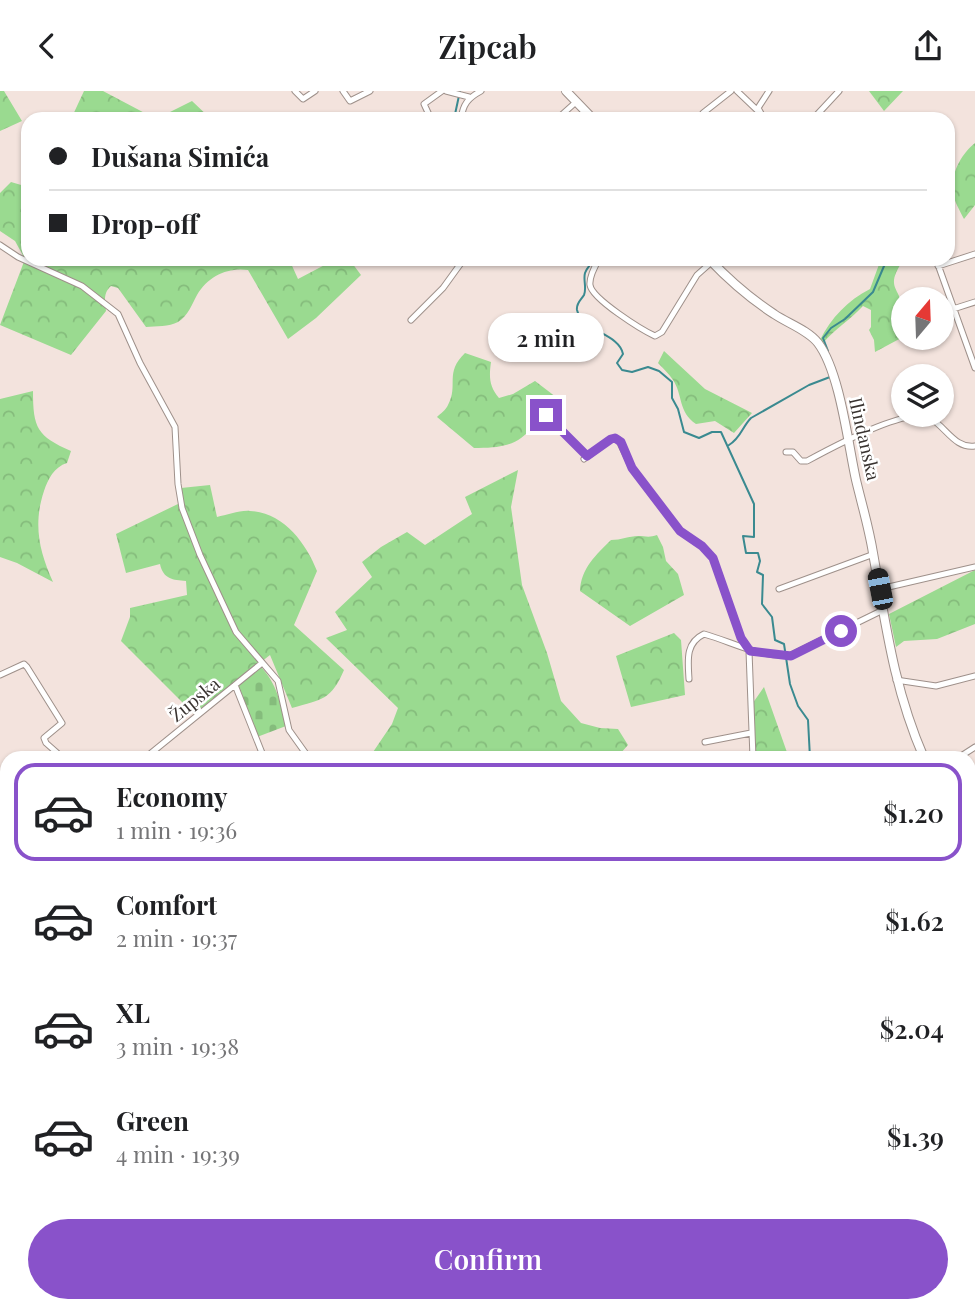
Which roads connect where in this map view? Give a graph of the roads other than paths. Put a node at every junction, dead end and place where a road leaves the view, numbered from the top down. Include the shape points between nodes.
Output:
1 (295, 91) edge
2 (315, 91) edge
3 (343, 91) edge
4 (370, 91) edge
5 (444, 91) edge
6 (481, 91) edge
7 (566, 91) edge
8 (731, 91) edge
9 (737, 91) edge
10 (769, 91) edge
11 (839, 91) edge
12 (470, 97) junction
13 (576, 102) junction
14 (758, 111) joint
15 (428, 112) edge
16 (463, 112) edge
17 (565, 112) edge
18 (586, 112) edge
19 (704, 112) edge
20 (820, 112) edge
21 (0, 246) edge
22 (975, 254) edge
23 (21, 258) edge
24 (955, 258) edge
25 (38, 266) edge
26 (459, 266) edge
27 (596, 266) edge
28 (706, 266) edge
29 (719, 266) edge
30 (938, 266) edge
31 (946, 287) edge
32 (975, 302) edge
33 (954, 309) edge
34 (954, 312) edge
35 (411, 320) dead end
36 (975, 368) edge
37 (546, 415) dead end
38 (849, 437) junction
39 (975, 446) edge
40 (786, 452) dead end
41 (874, 554) junction
42 (975, 567) edge
43 (779, 589) dead end
44 (880, 589) junction
45 (883, 610) junction
46 (750, 651) junction
47 (262, 663) junction
48 (0, 675) edge
49 (975, 676) edge
50 (689, 679) dead end
51 (896, 680) junction
52 (234, 685) junction
53 (751, 733) junction
54 (705, 742) dead end
55 (55, 751) edge
56 (154, 751) edge
57 (261, 751) edge
58 (304, 751) edge
59 (752, 751) edge
60 (921, 751) edge

1 - 2 street via 303,99
3 - 4 street via 350,101
5 - 12 street
5 - 15 street via 424,104
6 - 12 street
7 - 13 street
8 - 19 street
9 - 14 street
10 - 14 street
11 - 20 street
12 - 16 street
13 - 17 street
13 - 18 street
21 - 23 street
22 - 24 street
25 - 47 street via 82,286 118,314 176,427 182,508 200,555 236,632
26 - 35 street
27 - 28 street via 590,280 592,291 611,309 655,336
29 - 38 street, Ilindanska via 766,309 814,339 832,376
30 - 31 street
32 - 33 street
34 - 36 street
37 - 46 street via 585,458 611,439 621,442 632,468 680,531 713,558 741,638
38 - 39 street via 918,416 932,420 961,445
38 - 40 street via 807,461
38 - 41 street, Ilindanska
41 - 43 street
41 - 44 street, Ilindanska
42 - 44 street
44 - 45 street, Ilindanska
45 - 46 street via 791,656
45 - 51 street, Ilindanska
46 - 50 street via 704,634 691,644
46 - 53 street
47 - 52 street, Župska
47 - 58 street via 278,681 289,730
48 - 55 street via 24,664 27,667 62,723 44,738
49 - 51 street via 936,686
51 - 60 street, Ilindanska
52 - 56 street, Župska
52 - 57 street
53 - 54 street
53 - 59 street

